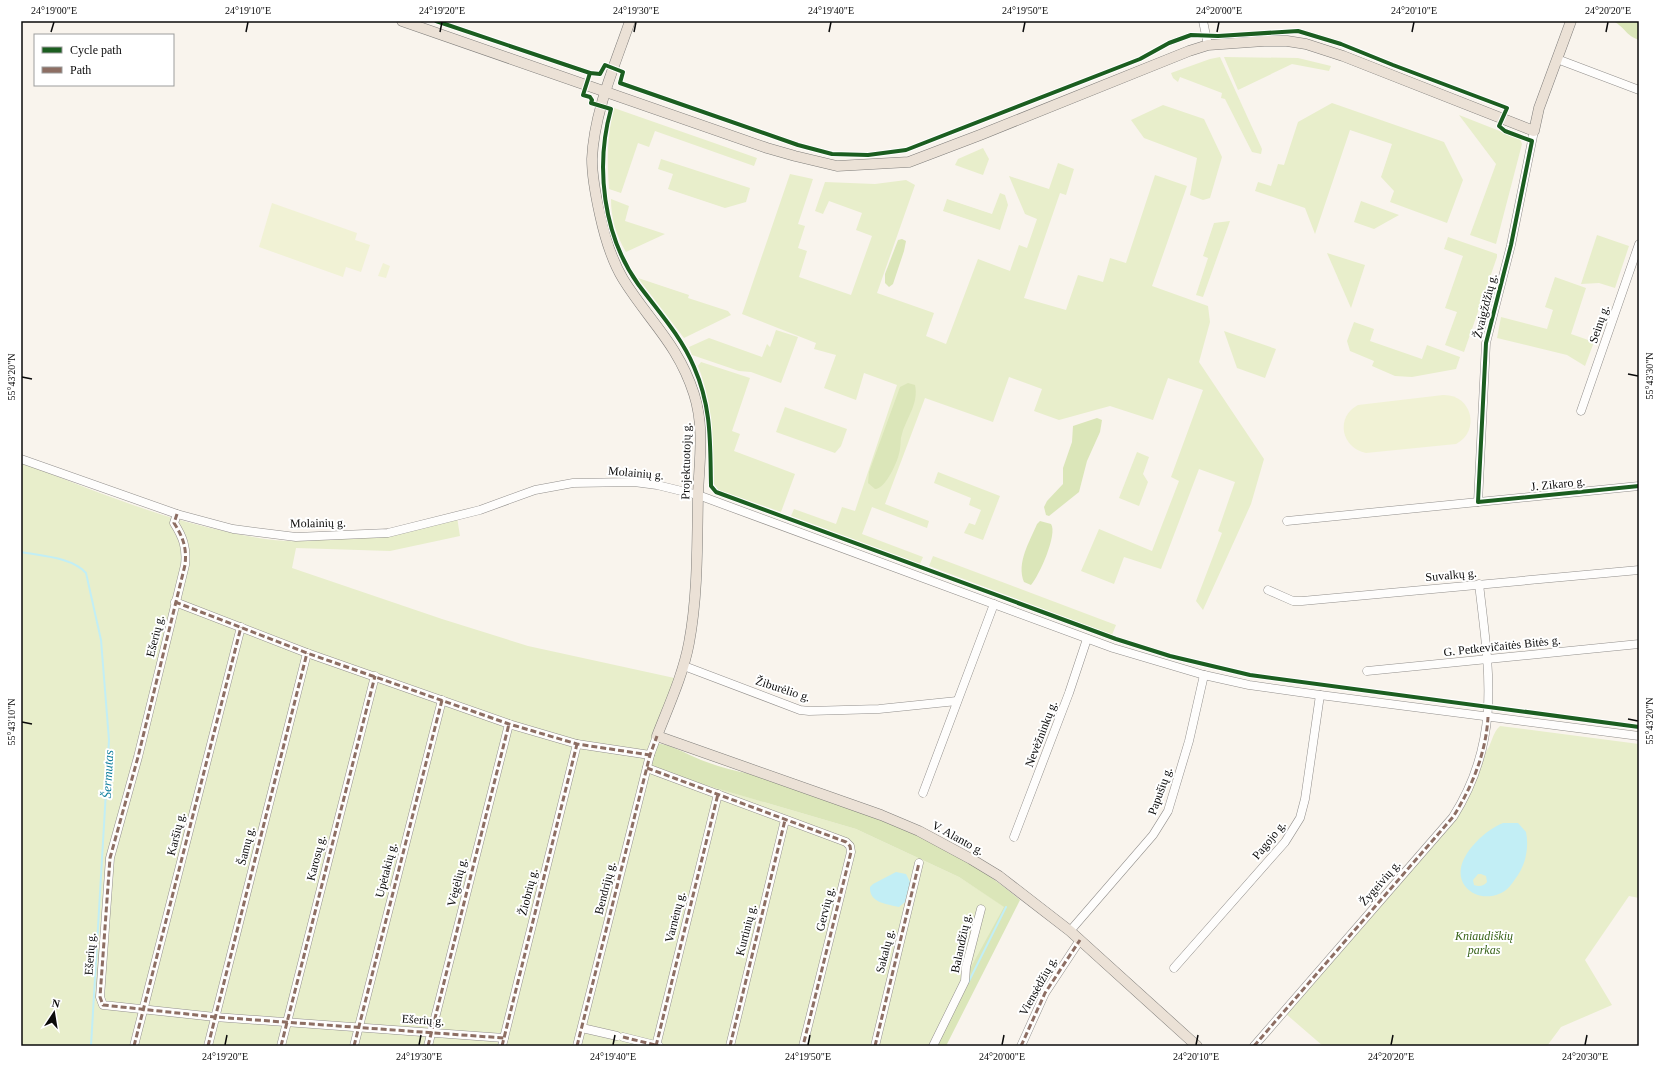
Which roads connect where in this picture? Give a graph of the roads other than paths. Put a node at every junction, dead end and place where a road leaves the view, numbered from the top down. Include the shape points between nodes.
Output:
1 (402, 21) edge
2 (630, 21) edge
3 (1203, 21) edge
4 (1571, 21) edge
5 (1208, 45) junction
6 (1557, 59) junction
7 (1639, 90) edge
8 (607, 92) junction
9 (1534, 131) junction
10 (1639, 244) edge
11 (1581, 411) dead end
12 (21, 459) edge
13 (1639, 486) edge
14 (698, 495) junction
15 (1478, 502) junction
16 (177, 514) junction
17 (1287, 521) dead end
18 (1639, 570) edge
19 (1479, 584) junction
20 (1268, 590) dead end
21 (175, 602) junction
22 (994, 604) junction
23 (242, 627) junction
24 (1087, 638) junction
25 (1639, 644) edge
26 (307, 653) junction
27 (1488, 659) junction
28 (684, 666) junction
29 (1367, 671) dead end
30 (1204, 675) junction
31 (375, 676) junction
32 (1320, 695) junction
33 (442, 700) junction
34 (957, 701) junction
35 (1488, 717) junction
36 (509, 724) junction
37 (657, 736) junction
38 (1639, 736) edge
39 (577, 744) junction
40 (650, 755) junction
41 (648, 768) junction
42 (923, 793) dead end
43 (718, 794) junction
44 (785, 820) junction
45 (1014, 837) dead end
46 (919, 863) dead end
47 (981, 909) dead end
48 (1070, 931) junction
49 (1080, 940) junction
50 (1174, 968) dead end
51 (143, 1009) junction
52 (215, 1017) junction
53 (286, 1022) junction
54 (359, 1027) junction
55 (582, 1028) junction
56 (432, 1033) junction
57 (503, 1042) edge
58 (134, 1046) edge
59 (208, 1046) edge
60 (281, 1046) edge
61 (354, 1046) edge
62 (428, 1046) edge
63 (577, 1046) edge
64 (657, 1046) edge
65 (730, 1046) edge
66 (803, 1046) edge
67 (875, 1046) edge
68 (933, 1046) edge
69 (1021, 1046) edge
70 (1197, 1046) edge
71 (1254, 1046) edge

1 - 8 main road
2 - 8 main road, Projektuotojų g.
3 - 5 street
4 - 6 main road, Žvaigždžių g.
5 - 8 main road via 973,138 909,162 895,164 836,166 808,160
5 - 9 main road via 1280,40 1306,44
6 - 7 street
6 - 9 main road, Žvaigždžių g. via 1539,108
8 - 14 main road, Projektuotojų g. via 598,123 592,159 595,194 605,238 614,261 666,337 686,371 695,396 700,421
9 - 15 street, Žvaigždžių g. via 1511,245 1486,343
10 - 11 street, Seinų g.
12 - 16 street, Molainių g.
13 - 15 street, J. Zikaro g.
14 - 16 street, Molainių g. via 634,482 573,483 535,490 480,510 406,529 388,533 340,536 296,537 256,533
14 - 22 street, Molainių g.
14 - 28 main road, Projektuotojų g. via 693,614
15 - 17 street, J. Zikaro g.
16 - 21 street, Ešerių g. via 174,523 184,542 186,553
18 - 19 street, Suvalkų g.
19 - 20 street, Suvalkų g. via 1302,601 1293,601
19 - 27 street, Žygeivių g.
21 - 23 street
21 - 51 street, Ešerių g. via 138,757 110,858 101,972 100,996 103,1006
22 - 24 street, Molainių g.
22 - 34 street
23 - 26 street
23 - 51 street, Karšių g.
24 - 30 street, Molainių g.
24 - 45 street, Nevėžninkų g. via 1069,693
25 - 27 street, G. Petkevičaitės Bitės g.
26 - 31 street
26 - 52 street, Šamų g.
27 - 29 street, G. Petkevičaitės Bitės g.
27 - 35 street, Žygeivių g.
28 - 34 street, Žiburėlio g. via 800,710 878,709
28 - 37 main road, Projektuotojų g.
30 - 32 street, Molainių g. via 1249,685
30 - 48 street, Papušių g. via 1189,741 1168,811 1153,835
31 - 33 street
31 - 53 street, Karosų g.
32 - 35 street, Molainių g.
32 - 50 street, Pagojo g. via 1305,799 1295,828
33 - 36 street
33 - 54 street, Upėtakių g.
34 - 42 street
35 - 38 street, Molainių g.
35 - 71 street, Žygeivių g. via 1476,774 1453,817
36 - 39 street
36 - 56 street, Vėgėlių g.
37 - 40 street, Bendrijų g.
37 - 48 main road, V. Alanto g. via 881,815 919,831 999,876
39 - 40 street
39 - 57 street, Žiobrių g.
40 - 41 street, Bendrijų g.
41 - 43 street, Gervių g.
41 - 55 street, Bendrijų g.
43 - 44 street, Gervių g.
43 - 64 street, Varnėnų g.
44 - 65 street, Kurtinių g.
44 - 66 street, Gervių g. via 846,842 851,852
46 - 67 street, Sakalų g.
47 - 68 street, Balandžių g. via 966,967 965,982
48 - 49 main road, V. Alanto g.
49 - 69 street, Viensėdžių g. via 1045,993
49 - 70 main road, V. Alanto g.
51 - 52 street, Ešerių g.
51 - 58 street, Karšių g.
52 - 53 street, Ešerių g.
52 - 59 street, Šamų g.
53 - 54 street, Ešerių g.
53 - 60 street, Karosų g.
54 - 56 street, Ešerių g.
54 - 61 street, Upėtakių g.
55 - 63 street, Bendrijų g.
55 - 64 street
56 - 57 street, Ešerių g.
56 - 62 street, Vėgėlių g.

